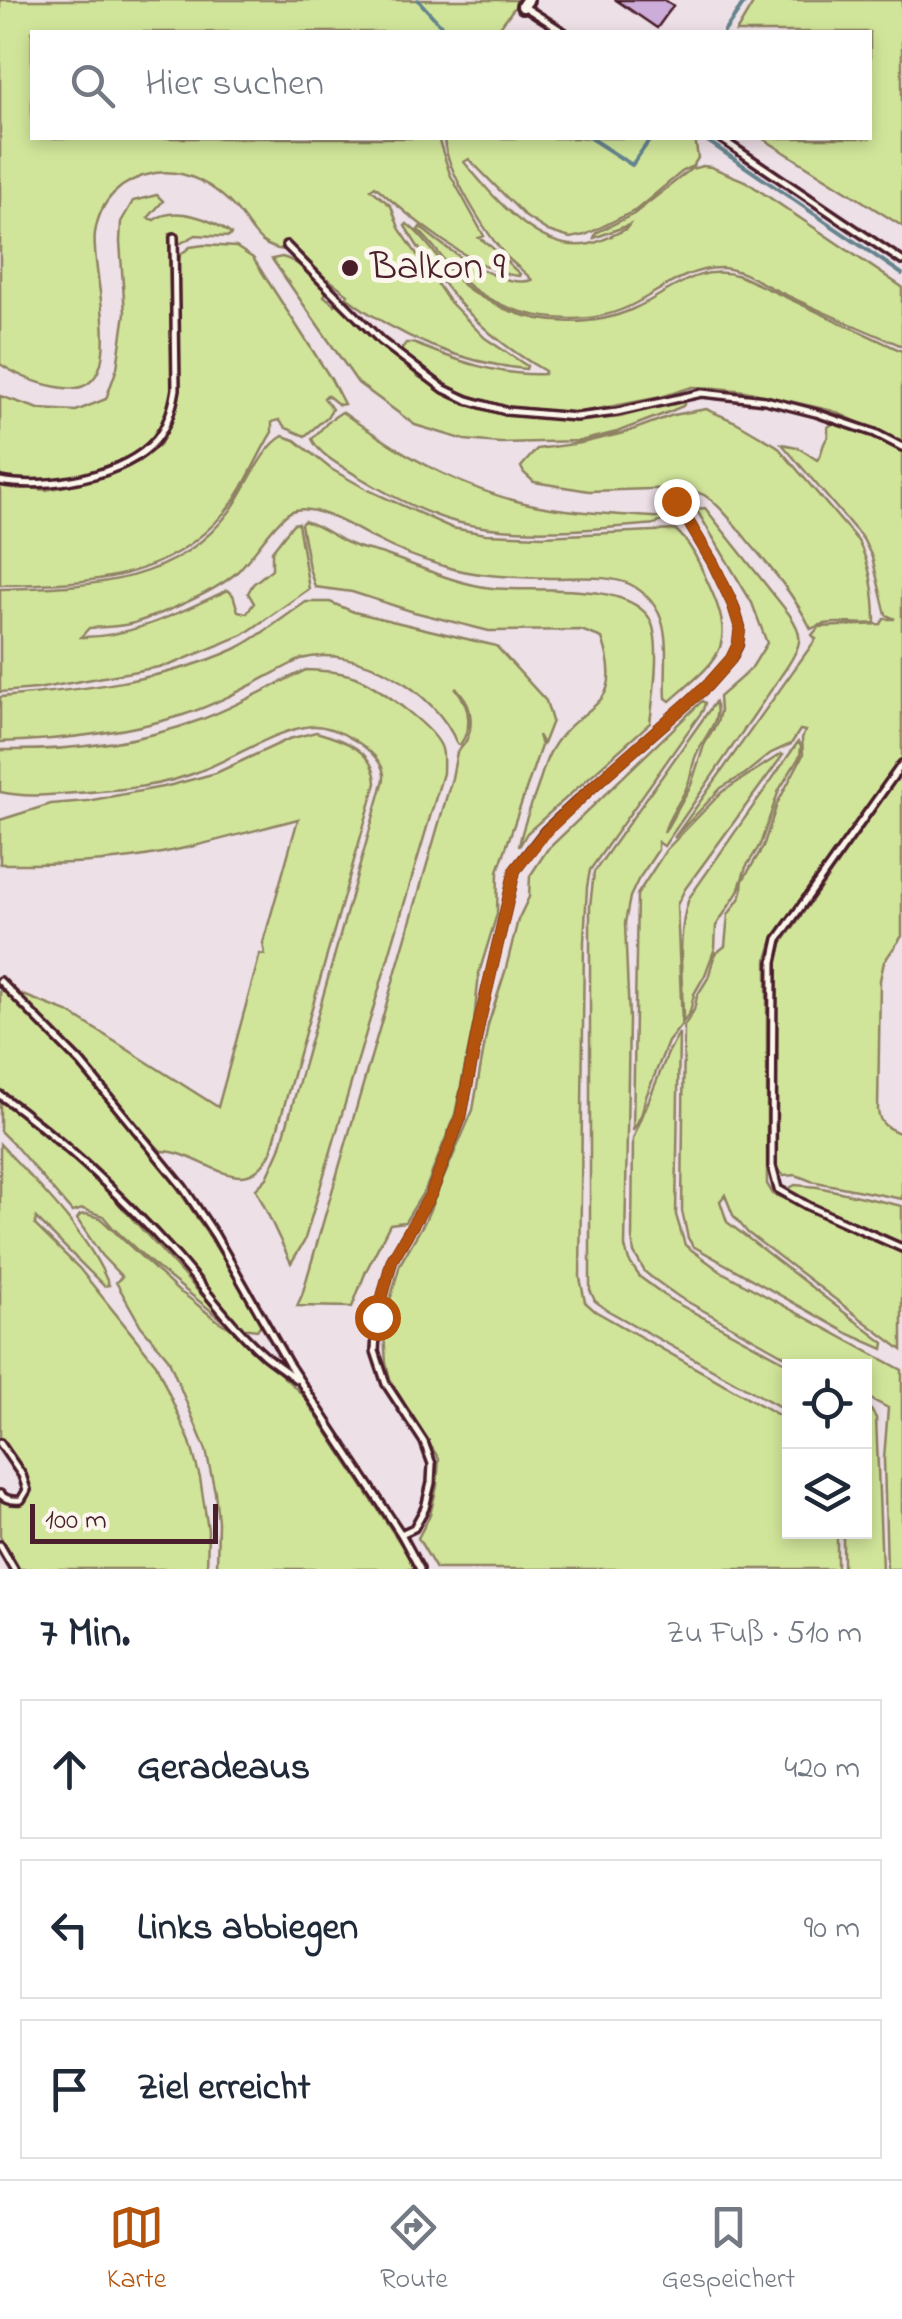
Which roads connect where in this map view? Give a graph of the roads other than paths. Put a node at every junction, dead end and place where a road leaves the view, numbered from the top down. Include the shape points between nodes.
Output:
1 (525, 3) edge
2 (561, 30) edge
3 (723, 140) edge
4 (174, 237) dead end
5 (286, 245) dead end
6 (902, 261) edge
7 (902, 447) edge
8 (0, 481) edge
9 (676, 501) dead end
10 (902, 764) edge
11 (1, 982) edge
12 (0, 1095) edge
13 (902, 1248) edge
14 (303, 1384) junction
15 (0, 1443) edge
16 (0, 1494) edge
17 (401, 1534) junction
18 (0, 1546) edge
19 (14, 1569) edge
20 (420, 1569) edge

1 - 2 lane
3 - 6 lane
4 - 8 lane via 176,388 165,427 142,452 109,469 40,484
5 - 7 lane via 381,341 467,400 576,417 702,392 816,413
9 - 17 lane via 733,605 738,644 707,686 546,831 515,870 461,1116 431,1194 392,1260 377,1317 376,1350 386,1384 432,1464 425,1508 414,1528
10 - 13 lane via 778,939 772,1166 778,1189
11 - 14 lane via 81,1063 182,1187
12 - 14 lane via 121,1199 240,1330
14 - 17 lane
15 - 16 lane via 27,1490 16,1501
17 - 20 lane
18 - 19 lane

